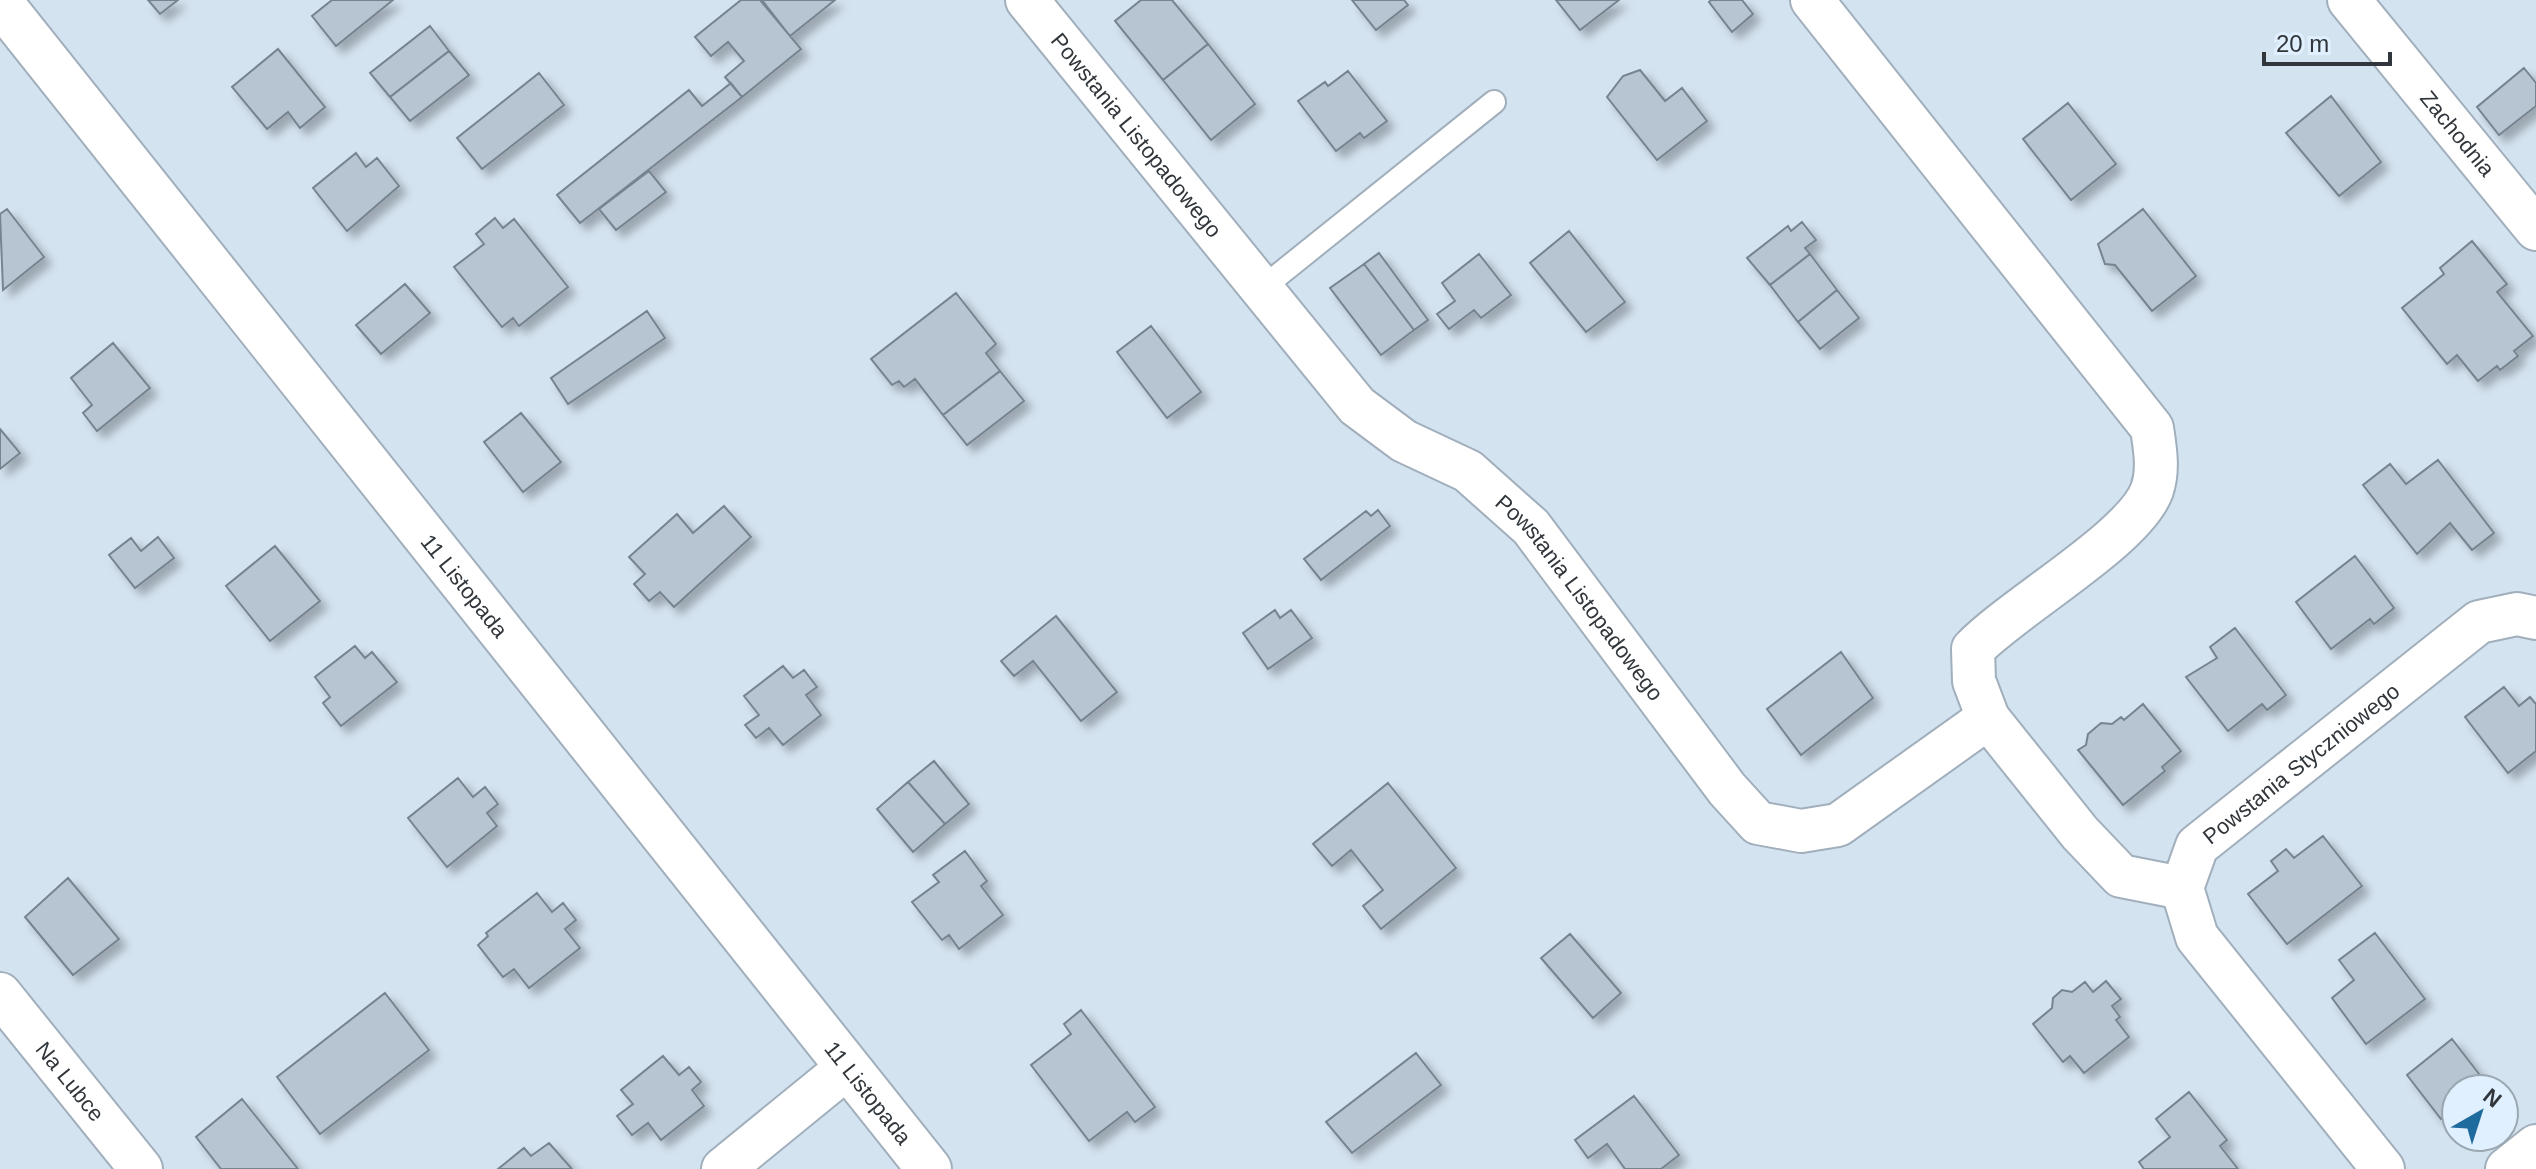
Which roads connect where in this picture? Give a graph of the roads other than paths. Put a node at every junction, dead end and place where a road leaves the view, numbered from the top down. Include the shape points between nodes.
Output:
1 (1027, 0) edge
2 (1812, 0) edge
3 (2349, 0) edge
4 (0, 2) edge
5 (1494, 102) dead end
6 (2536, 229) edge
7 (1261, 289) junction
8 (2536, 618) edge
9 (1988, 718) junction
10 (2182, 888) junction
11 (0, 994) edge
12 (848, 1067) junction
13 (2536, 1146) edge
14 (141, 1169) edge
15 (723, 1169) edge
16 (929, 1169) edge
17 (2383, 1169) edge
18 (2507, 1169) edge

1 - 7 street, Powstania Listopadowego
2 - 9 street via 2152,428 2157,461 2153,489 2136,519 1996,625 1973,649 1974,681
3 - 6 street, Zachodnia
4 - 12 main road, 11 Listopada
5 - 7 lane
7 - 9 street, Powstania Listopadowego via 1357,406 1404,441 1468,471 1531,527 1758,823 1801,831 1838,825
8 - 10 street, Powstania Styczniowego via 2517,614 2479,622 2197,846
9 - 10 street via 2121,876
10 - 17 street via 2197,937
11 - 14 street, Na Lubce
12 - 15 street
12 - 16 main road, 11 Listopada
13 - 18 street

